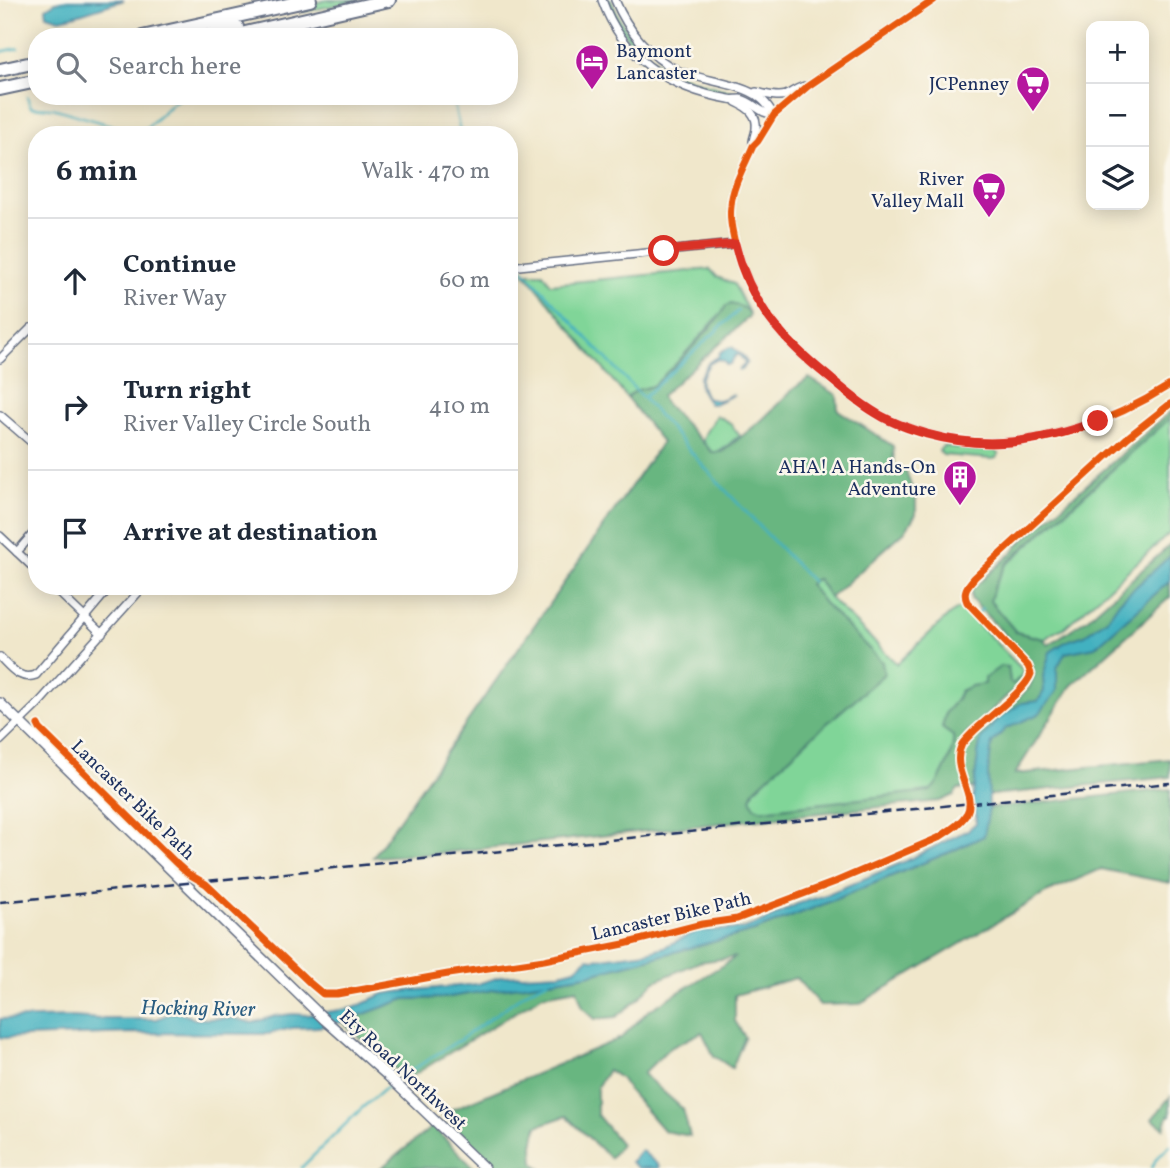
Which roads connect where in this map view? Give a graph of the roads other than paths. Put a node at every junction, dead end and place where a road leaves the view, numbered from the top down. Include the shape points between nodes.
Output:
1 (264, 0) edge
2 (276, 0) edge
3 (310, 0) edge
4 (389, 0) edge
5 (602, 0) edge
6 (615, 0) edge
7 (934, 0) edge
8 (258, 12) junction
9 (184, 28) edge
10 (233, 28) edge
11 (267, 28) edge
12 (28, 64) edge
13 (0, 70) edge
14 (28, 83) edge
15 (808, 86) junction
16 (0, 89) edge
17 (748, 91) junction
18 (731, 99) junction
19 (774, 115) junction
20 (753, 146) junction
21 (735, 244) junction
22 (518, 266) edge
23 (28, 336) edge
24 (0, 359) edge
25 (1170, 385) edge
26 (0, 415) edge
27 (28, 439) edge
28 (0, 536) edge
29 (28, 539) edge
30 (17, 552) junction
31 (28, 562) edge
32 (62, 595) edge
33 (103, 595) edge
34 (136, 595) edge
35 (85, 617) junction
36 (102, 634) junction
37 (0, 657) edge
38 (0, 702) edge
39 (20, 722) junction
40 (0, 741) edge
41 (484, 1168) edge

1 - 2 main road
3 - 8 main road
4 - 11 main road
5 - 18 street via 622,39 643,62 683,86
6 - 17 street via 628,26 655,55 678,70
7 - 15 street
8 - 9 main road
8 - 10 main road via 249,24
12 - 13 main road
14 - 16 main road
15 - 17 street via 783,96
15 - 19 street
17 - 19 street via 761,98
18 - 19 street
18 - 20 street via 754,116
19 - 20 street
20 - 21 street via 732,198
21 - 22 street
21 - 25 street via 756,300 791,344 864,405 908,428 972,442 1027,441 1098,421
23 - 24 street
26 - 27 street
28 - 30 street
29 - 30 street
30 - 31 street
32 - 35 street
33 - 35 street
34 - 36 street
35 - 36 street
35 - 37 street via 36,675 28,678 15,672
36 - 39 street
38 - 39 street, Ety Road Northwest
39 - 40 street
39 - 41 street, Ety Road Northwest

